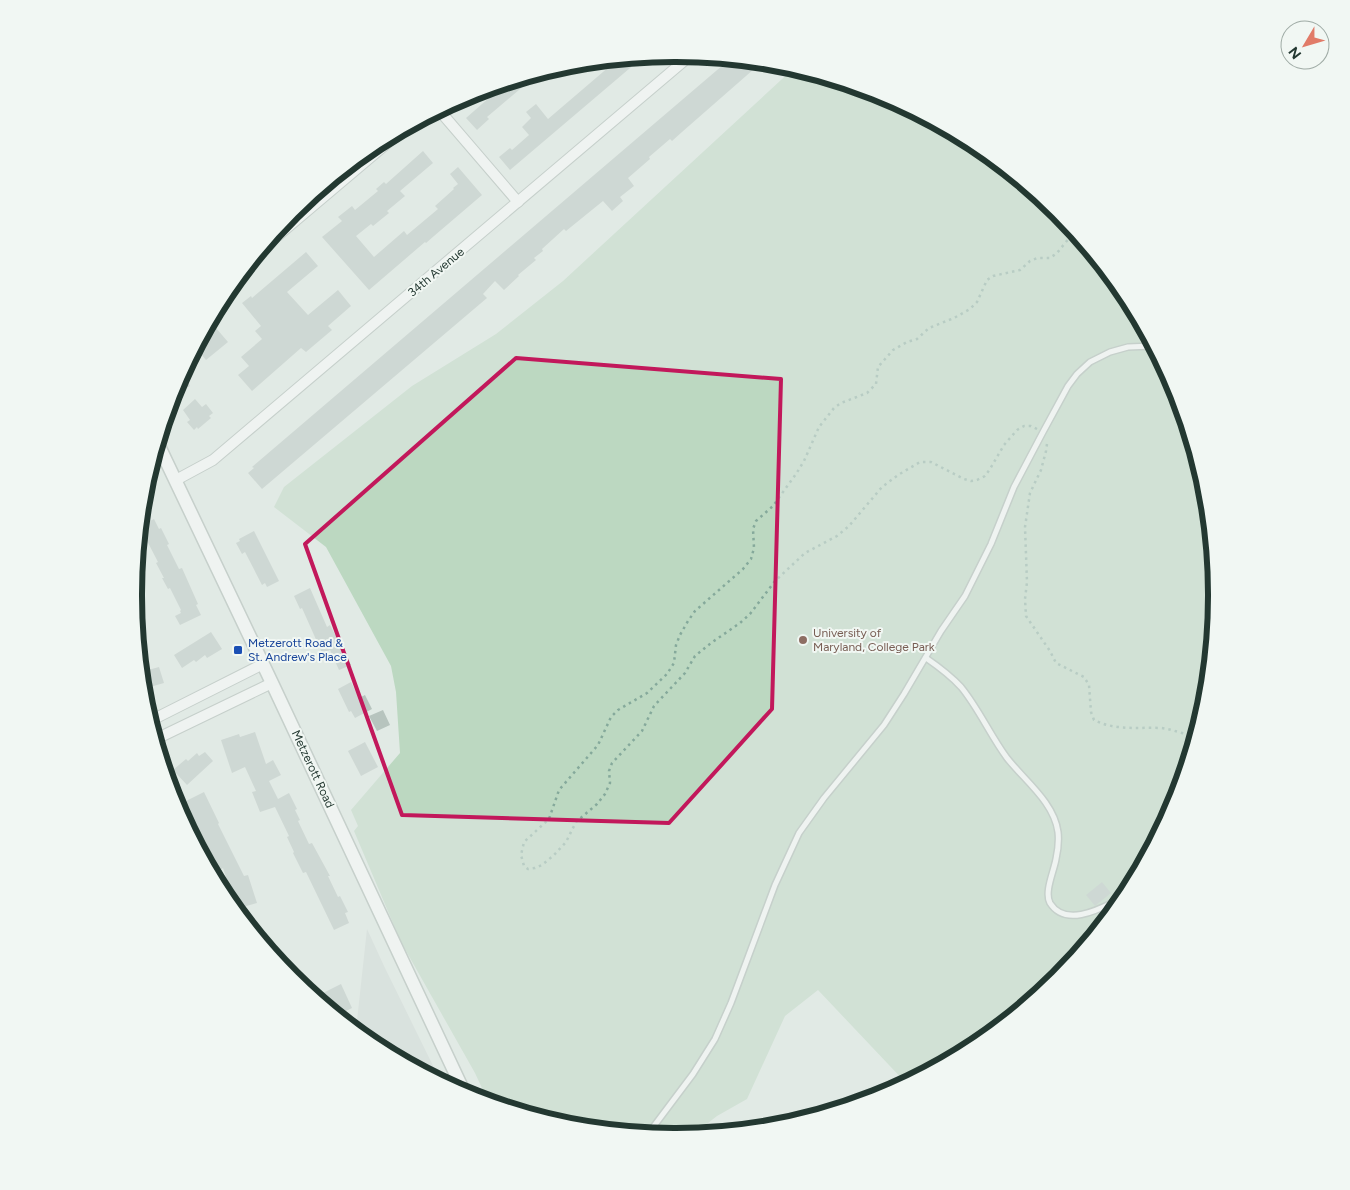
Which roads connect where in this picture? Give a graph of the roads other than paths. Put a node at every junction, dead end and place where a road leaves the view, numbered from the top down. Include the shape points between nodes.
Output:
1 (682, 62) edge
2 (443, 115) edge
3 (359, 167) edge
4 (518, 202) junction
5 (296, 220) edge
6 (1146, 347) edge
7 (162, 453) edge
8 (176, 480) junction
9 (926, 658) junction
10 (263, 664) junction
11 (272, 682) junction
12 (157, 717) edge
13 (162, 736) edge
14 (1108, 905) edge
15 (461, 1082) edge
16 (653, 1127) edge

1 - 4 street, 34th Avenue
2 - 4 street
3 - 5 street
4 - 8 street, 34th Avenue via 213,460
6 - 9 lane via 1110,352 1090,362 1068,386 1014,487 965,596
7 - 8 street, Metzerott Road
8 - 10 street, Metzerott Road
9 - 14 lane via 960,687 1007,757 1052,815 1058,830 1059,846 1047,894 1050,903 1069,915 1098,910
9 - 16 lane via 884,725 799,833 775,885 715,1040
10 - 11 street, Metzerott Road
10 - 12 street
11 - 13 street
11 - 15 street, Metzerott Road

